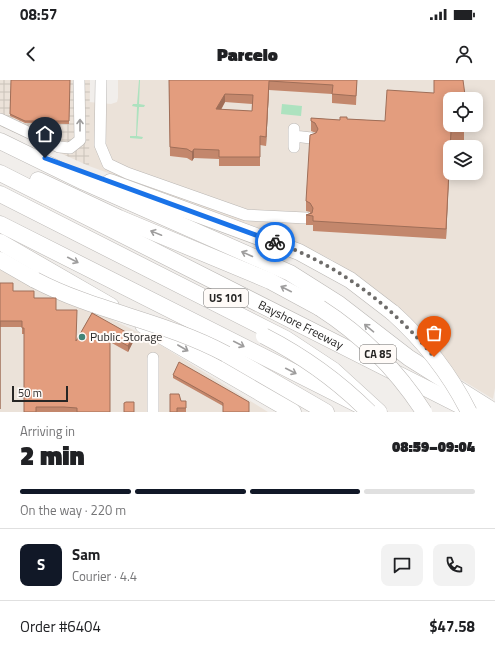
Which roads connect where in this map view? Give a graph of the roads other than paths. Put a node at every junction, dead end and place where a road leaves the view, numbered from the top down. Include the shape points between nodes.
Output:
1 (79, 80) edge
2 (101, 84) edge
3 (0, 119) edge
4 (294, 138) dead end
5 (311, 138) edge
6 (1, 141) edge
7 (0, 163) edge
8 (0, 173) edge
9 (0, 184) edge
10 (0, 194) edge
11 (0, 204) edge
12 (306, 218) edge
13 (0, 224) edge
14 (0, 242) edge
15 (0, 248) edge
16 (0, 260) edge
17 (103, 302) junction
18 (265, 333) junction
19 (153, 358) dead end
20 (153, 412) edge
21 (293, 412) edge
22 (326, 412) edge
23 (369, 412) edge
24 (373, 412) edge
25 (379, 412) edge
26 (424, 412) edge
27 (452, 412) edge
28 (469, 412) edge
29 (473, 412) edge
30 (495, 412) edge

3 -> 1 street via 59,147 70,148 80,140
2 - 12 street via 100,145 108,164 127,173 146,174 246,215
4 - 5 street
6 - 28 highway, bridge via 299,252 350,280 393,313 414,334 434,357
30 -> 6 highway via 403,354 339,304 290,273 91,185
26 -> 7 highway, CA 85, bridge via 382,359 354,332 320,308 270,281
8 - 29 highway, Bayshore Freeway / US 101
9 - 27 highway, US 101
10 - 18 highway
11 - 18 highway
13 -> 24 highway, US 101
14 - 17 highway
15 - 17 highway
16 - 22 highway, bridge via 35,280 79,300 188,335
17 -> 21 highway
18 - 23 highway, bridge via 314,365
18 - 25 highway via 319,359
19 - 20 street

